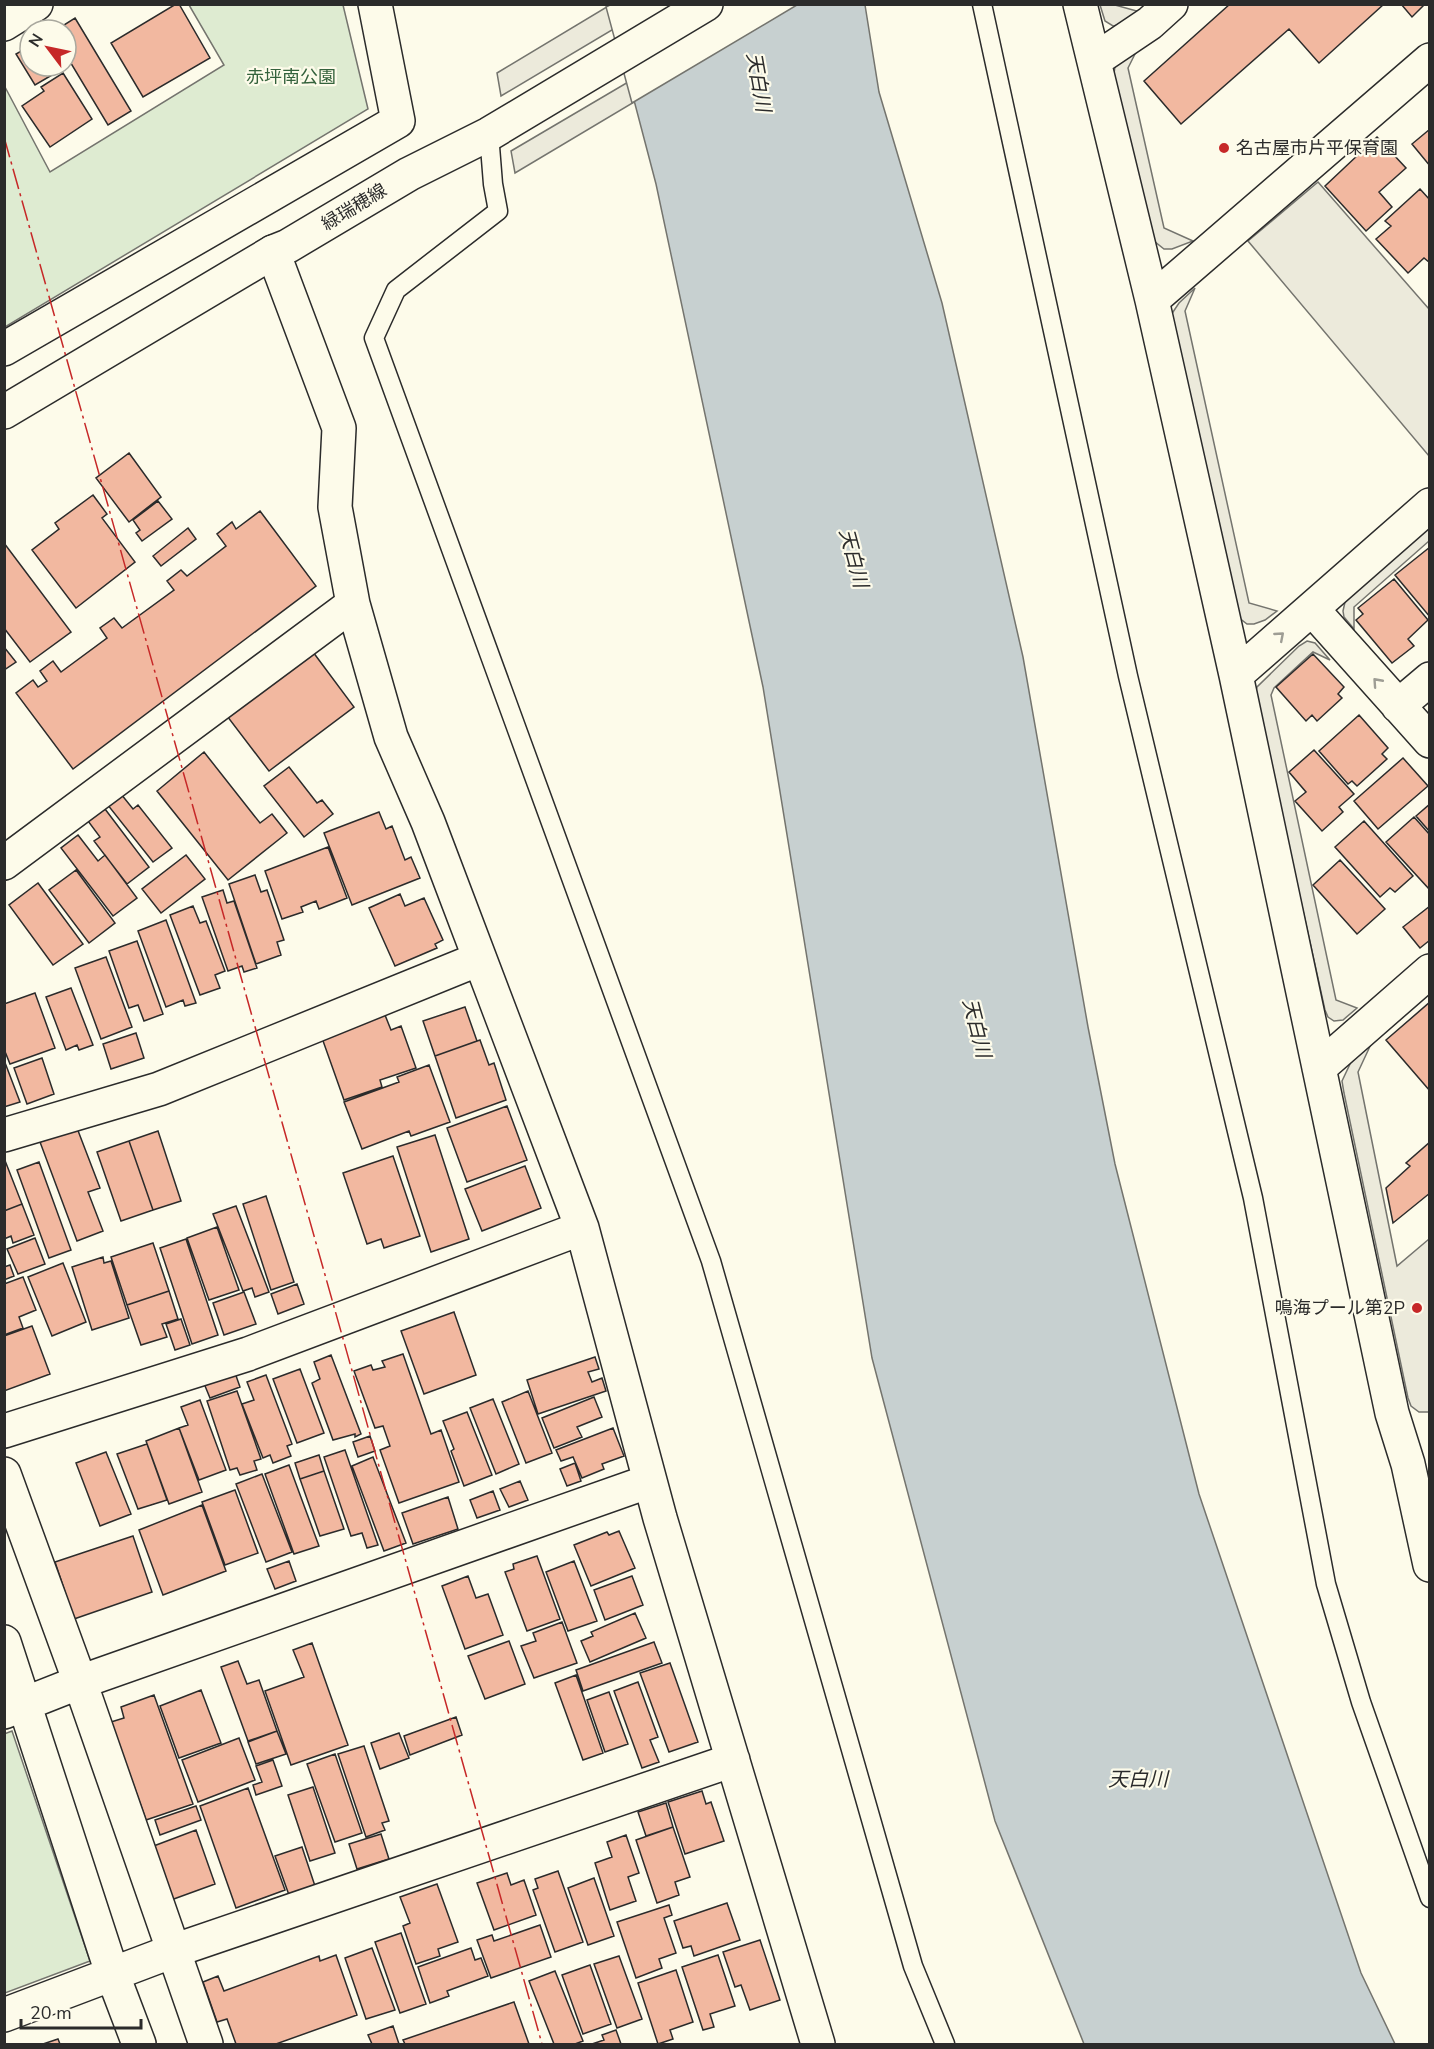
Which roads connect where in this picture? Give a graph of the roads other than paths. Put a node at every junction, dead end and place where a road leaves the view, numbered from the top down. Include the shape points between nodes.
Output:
1 (36, 4) edge
2 (375, 4) edge
3 (706, 4) edge
4 (982, 4) edge
5 (1080, 4) edge
6 (1171, 4) edge
7 (4, 24) edge
8 (1095, 60) junction
9 (1430, 60) edge
10 (497, 128) junction
11 (273, 252) junction
12 (1152, 300) junction
13 (4, 348) edge
14 (4, 412) edge
15 (1430, 505) edge
16 (353, 604) junction
17 (1312, 609) junction
18 (1236, 675) junction
19 (1430, 679) edge
20 (1398, 706) junction
21 (1430, 741) edge
22 (4, 863) edge
23 (479, 959) junction
24 (1430, 971) edge
25 (1319, 1068) junction
26 (4, 1135) edge
27 (582, 1228) junction
28 (4, 1431) edge
29 (1419, 1454) edge
30 (4, 1474) edge
31 (650, 1481) junction
32 (1430, 1565) edge
33 (4, 1641) edge
34 (80, 1682) junction
35 (15, 1708) edge
36 (733, 1760) junction
37 (1430, 1898) edge
38 (174, 1951) junction
39 (112, 1973) junction
40 (4, 2015) edge
41 (139, 2044) edge
42 (206, 2044) edge
43 (817, 2044) edge
44 (945, 2044) edge

1 - 7 street
2 - 13 street via 398,121
3 - 10 street, 緑瑞穂線
4 - 37 lane via 1128,675 1253,1198 1326,1584 1361,1702
5 - 8 street
6 - 8 street
8 - 12 street
9 - 12 street
10 - 11 street, 緑瑞穂線
10 - 44 lane via 493,184 498,211 396,290 374,338 711,1261 913,1966
11 - 14 street, 緑瑞穂線
11 - 16 street via 339,428 335,507
12 - 18 street
15 - 17 street
16 - 22 street
16 - 23 street via 392,737
18 -> 17 street
20 -> 17 street
18 - 25 street
19 - 20 street
20 - 21 street
23 - 26 street via 159,1089
23 - 27 street
24 - 25 street
25 - 29 street via 1392,1413
27 - 28 street via 248,1354
27 - 31 street
29 - 32 street
30 - 34 street
31 - 34 street
31 - 36 street
33 - 35 street
34 - 35 street
34 - 38 street
35 - 39 street
36 - 38 street
36 - 43 street
38 - 39 street
38 - 42 street
39 - 40 street
39 - 41 street

